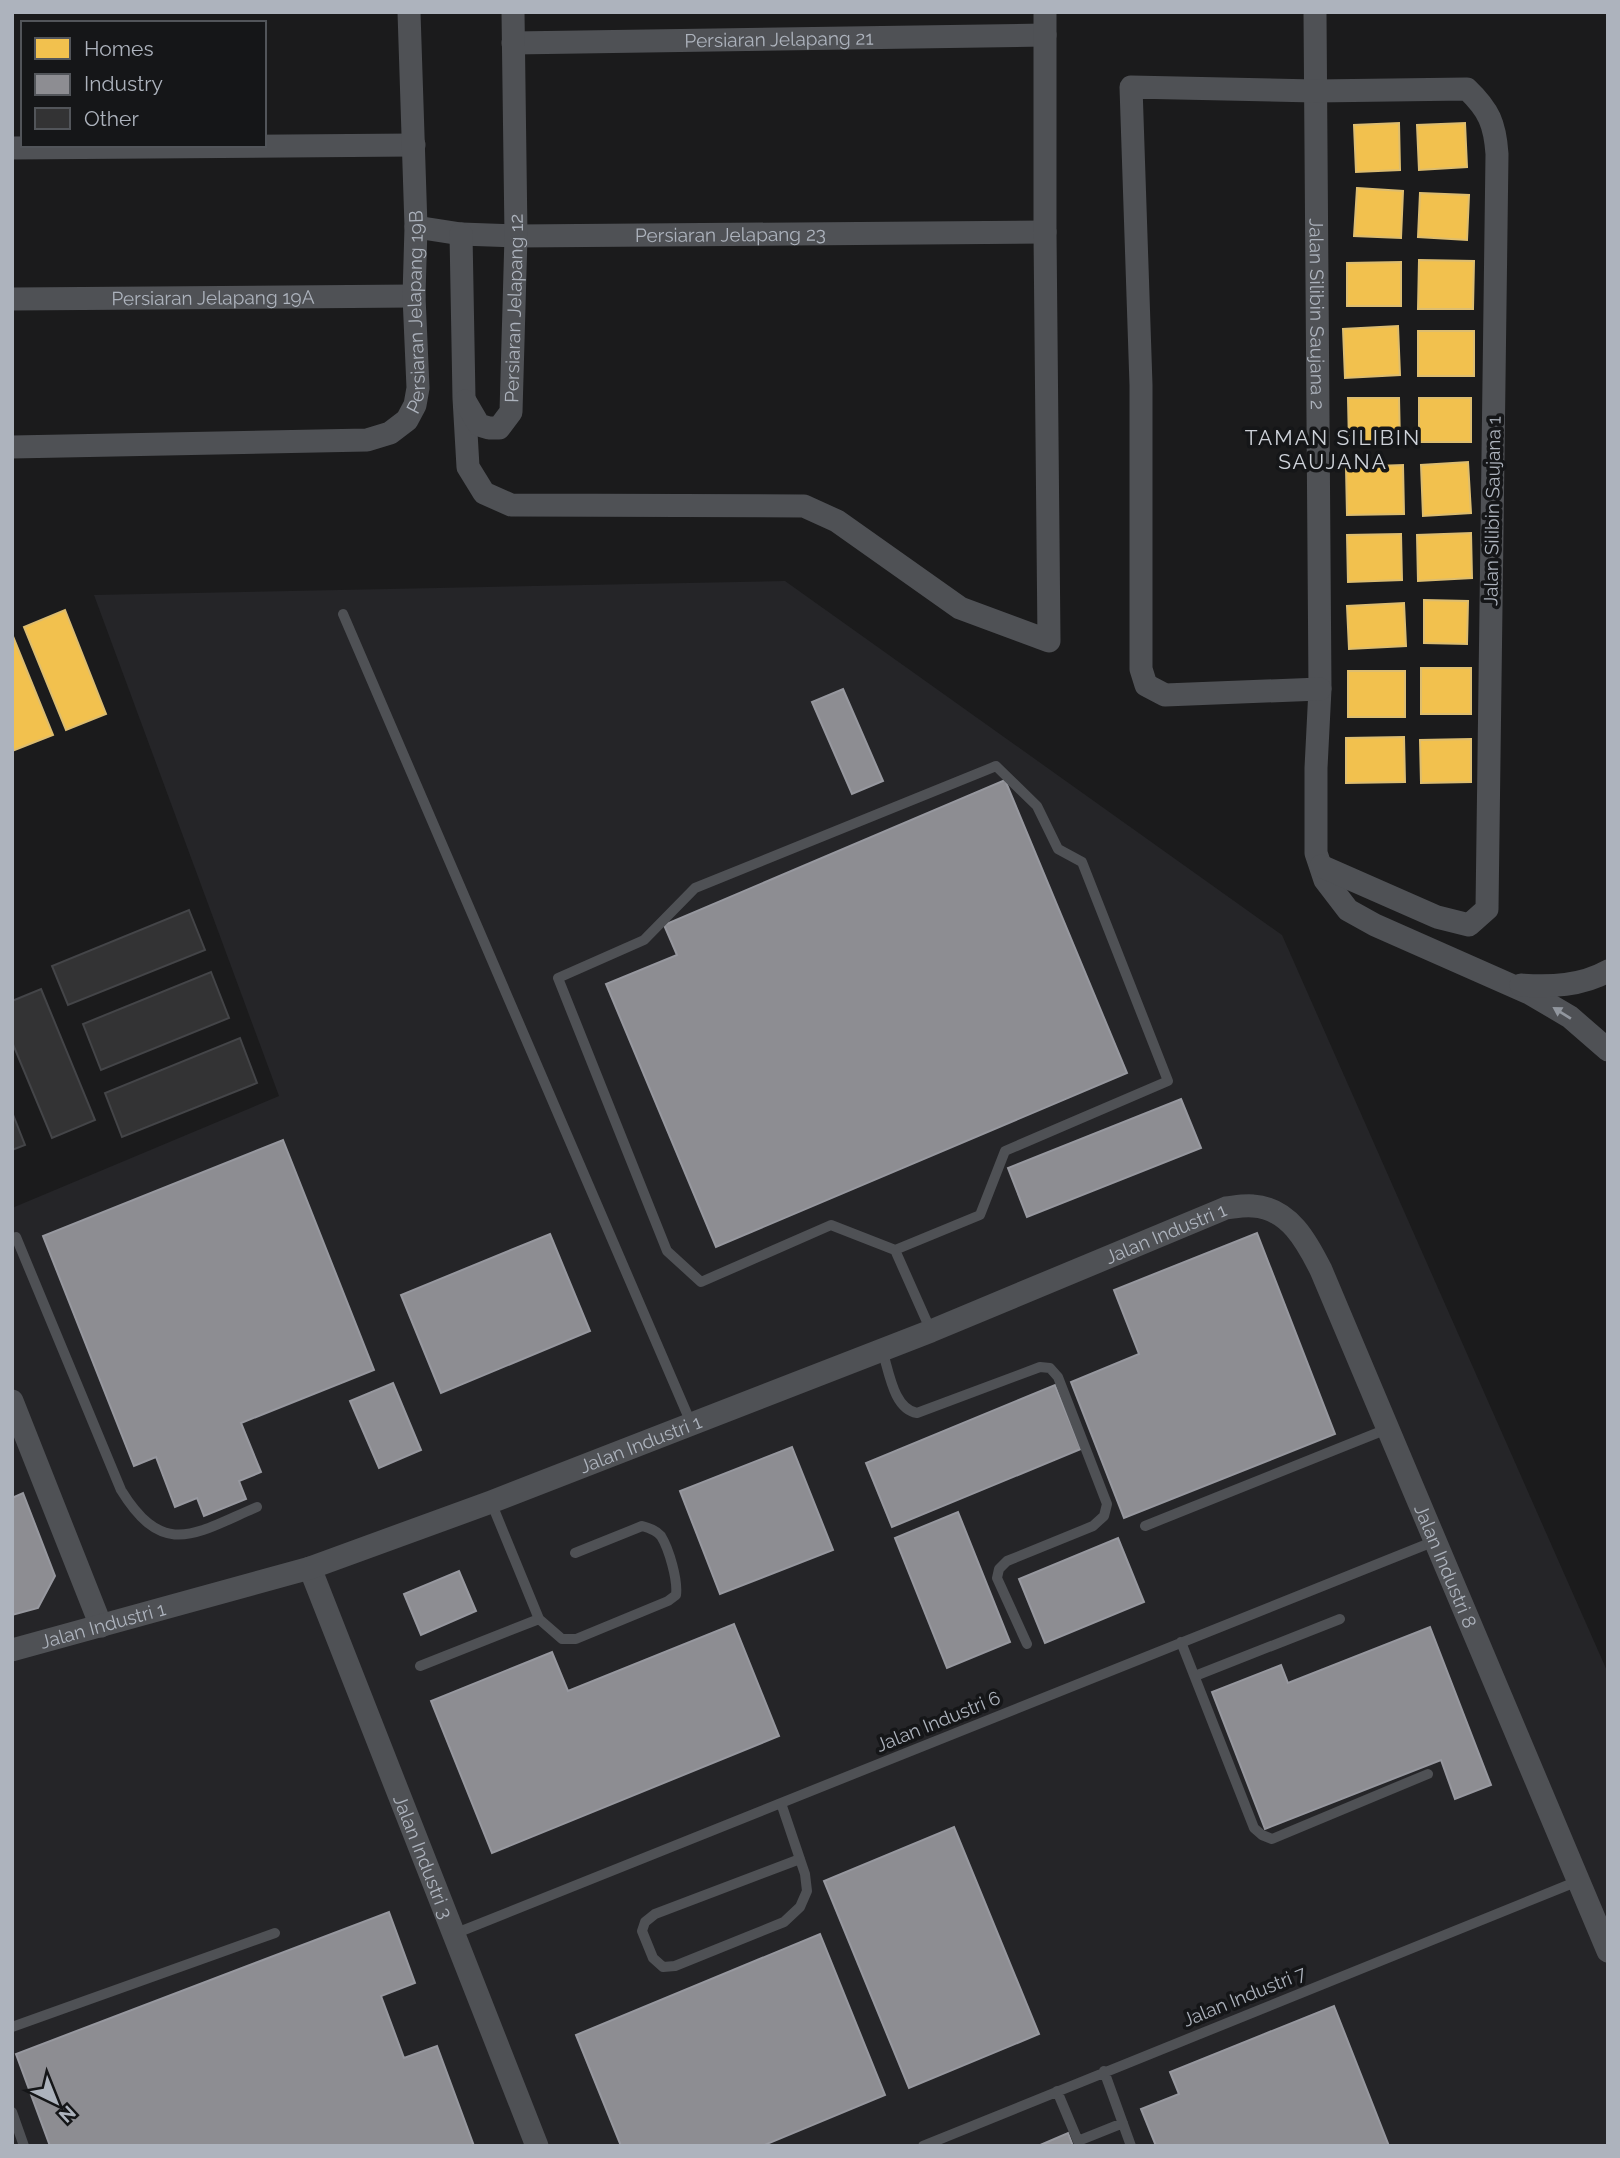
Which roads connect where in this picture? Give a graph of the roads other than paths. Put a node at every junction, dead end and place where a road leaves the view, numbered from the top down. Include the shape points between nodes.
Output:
1 (409, 12) edge
2 (513, 12) edge
3 (1045, 12) edge
4 (1315, 13) edge
5 (1045, 35) junction
6 (513, 43) junction
7 (1315, 91) junction
8 (414, 145) junction
9 (266, 146) edge
10 (146, 147) edge
11 (12, 148) edge
12 (416, 227) junction
13 (1045, 232) junction
14 (461, 234) junction
15 (516, 236) junction
16 (414, 296) junction
17 (12, 299) edge
18 (464, 398) junction
19 (12, 447) edge
20 (343, 614) dead end
21 (1320, 689) junction
22 (1321, 866) junction
23 (1608, 971) edge
24 (1511, 984) junction
25 (1608, 1050) edge
26 (1255, 1205) joint
27 (12, 1239) edge
28 (895, 1250) junction
29 (931, 1331) junction
30 (882, 1350) junction
31 (12, 1401) edge
32 (691, 1423) junction
33 (1387, 1429) junction
34 (491, 1502) junction
35 (257, 1507) dead end
36 (1145, 1526) dead end
37 (1435, 1541) junction
38 (575, 1553) dead end
39 (310, 1568) junction
40 (539, 1619) junction
41 (1340, 1619) dead end
42 (101, 1626) junction
43 (1181, 1642) junction
44 (1027, 1644) dead end
45 (12, 1650) edge
46 (420, 1666) dead end
47 (1195, 1676) junction
48 (1428, 1774) dead end
49 (781, 1803) junction
50 (800, 1859) junction
51 (1578, 1881) junction
52 (275, 1933) dead end
53 (454, 1934) junction
54 (1608, 1951) edge
55 (12, 2027) edge
56 (1104, 2071) junction
57 (1057, 2091) junction
58 (12, 2112) edge
59 (1123, 2123) junction
60 (1079, 2143) edge
61 (24, 2146) edge
62 (537, 2146) edge
63 (923, 2146) edge
64 (1130, 2146) edge

1 - 8 street, Persiaran Jelapang 19B
2 - 6 street, Persiaran Jelapang 12
3 - 5 street
4 - 7 street, Jalan Silibin Saujana 2
5 - 6 street, Persiaran Jelapang 21
5 - 13 street
6 - 15 street, Persiaran Jelapang 12
7 - 21 street, Jalan Silibin Saujana 2
7 - 21 street via 1131,87 1141,385 1141,669 1146,685 1165,695
7 - 22 street, Jalan Silibin Saujana 1 via 1467,89 1486,108 1497,154 1487,909 1469,925 1447,920
8 - 9 street
8 - 12 street, Persiaran Jelapang 19B
10 - 11 street
12 - 14 street, Persiaran Jelapang 23
12 - 16 street, Persiaran Jelapang 19B
13 - 15 street, Persiaran Jelapang 23
13 - 18 street via 1049,641 960,608 837,521 804,506 511,505 484,494 468,467
14 - 15 street, Persiaran Jelapang 23
14 - 18 street
15 - 18 street, Persiaran Jelapang 12 via 511,412 499,428 489,428 479,425
16 - 17 street, Persiaran Jelapang 19A
16 - 19 street, Persiaran Jelapang 19B via 418,388 407,420 390,433 367,440
20 - 32 lane
21 - 22 street, Jalan Silibin Saujana 2 via 1316,853
22 - 24 street via 1325,880 1348,909
23 - 24 street via 1584,982 1558,986
25 -> 24 street via 1570,1017
26 - 29 street, Jalan Industri 1 via 1226,1208
26 - 33 street, Jalan Industri 8 via 1278,1213 1297,1228 1310,1248
27 - 35 lane via 16,1237 132,1509 146,1524 165,1533 190,1535
28 - 28 lane via 831,1225 701,1282 667,1251 558,978 644,940 695,888 996,766 1037,806 1058,849 1082,862 1168,1081 1005,1151 980,1215
28 - 29 lane
29 - 30 street, Jalan Industri 1
30 - 32 street, Jalan Industri 1
30 - 44 lane via 900,1404 908,1412 917,1413 1040,1367 1050,1368 1058,1377 1107,1504 1104,1516 1093,1526 1007,1561 999,1569 998,1578
31 - 42 street
32 - 34 street, Jalan Industri 1
33 - 36 lane
33 - 37 street, Jalan Industri 8
34 - 39 street, Jalan Industri 1
34 - 40 lane
37 - 43 lane, Jalan Industri 6
37 - 51 street, Jalan Industri 8
38 - 40 lane via 642,1526 654,1530 662,1538 677,1583 676,1595 576,1639 562,1639
39 - 42 street, Jalan Industri 1
39 - 53 street, Jalan Industri 3
40 - 46 lane
41 - 47 lane
42 - 45 street, Jalan Industri 1
43 - 47 lane
43 - 49 lane, Jalan Industri 6
47 - 48 lane via 1254,1828 1262,1835 1272,1839
49 - 50 lane
49 - 53 lane, Jalan Industri 6
50 - 50 lane via 807,1891 800,1908 784,1922 675,1966 663,1967 653,1958 642,1931 655,1914
51 - 54 street, Jalan Industri 8
51 - 56 lane, Jalan Industri 7
52 - 55 lane
53 - 62 street, Jalan Industri 3
56 - 57 lane, Jalan Industri 7
56 - 59 lane
57 - 60 lane
57 - 63 lane, Jalan Industri 7
58 - 61 lane
59 - 60 lane
59 - 64 lane

